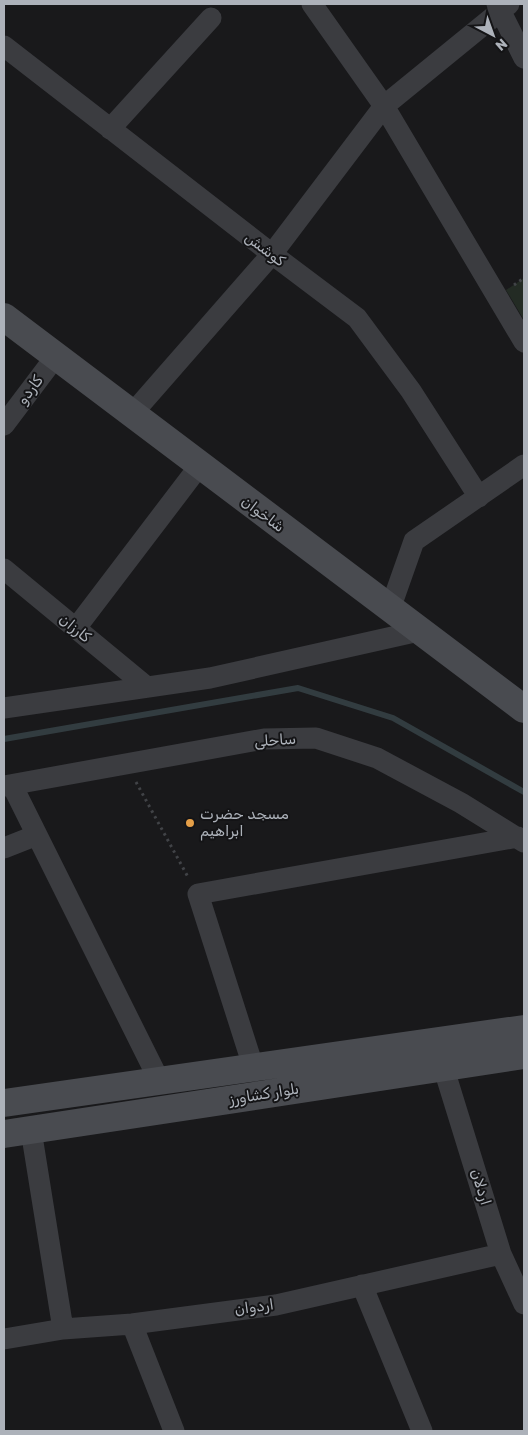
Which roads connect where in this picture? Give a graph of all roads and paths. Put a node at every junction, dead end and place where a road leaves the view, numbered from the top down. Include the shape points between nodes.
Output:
1 (312, 4) edge
2 (502, 6) edge
3 (211, 18) dead end
4 (4, 46) edge
5 (524, 58) edge
6 (384, 106) junction
7 (110, 129) junction
8 (272, 254) junction
9 (4, 317) edge
10 (524, 342) edge
11 (56, 356) junction
12 (132, 414) junction
13 (4, 425) edge
14 (200, 465) junction
15 (524, 465) edge
16 (479, 497) junction
17 (4, 569) edge
18 (390, 609) junction
19 (76, 628) junction
20 (419, 630) junction
21 (147, 687) junction
22 (4, 708) edge
23 (524, 709) edge
24 (127, 764) junction
25 (8, 785) edge
26 (37, 835) junction
27 (521, 839) edge
28 (4, 848) edge
29 (198, 894) junction
30 (524, 1029) edge
31 (524, 1055) edge
32 (253, 1066) junction
33 (443, 1066) junction
34 (159, 1080) junction
35 (4, 1103) edge
36 (32, 1130) junction
37 (4, 1134) edge
38 (502, 1254) junction
39 (362, 1285) junction
40 (524, 1304) edge
41 (132, 1324) junction
42 (63, 1329) junction
43 (4, 1339) edge
44 (174, 1431) edge
45 (422, 1431) edge

1 - 6 street
2 - 5 street
2 - 6 street
3 - 7 street
4 - 7 street, کوشش
6 - 8 street
6 - 10 street
7 - 8 street, کوشش
8 - 12 street
8 - 16 street, کوشش via 357,318 412,391
9 - 11 main road, شاخوان
11 - 12 main road, شاخوان
11 - 13 street, کاردو
12 - 14 main road, شاخوان
14 - 18 main road, شاخوان
14 - 19 street
15 - 16 street
16 - 18 street via 414,541
17 - 19 street, کارزان
18 - 20 main road, شاخوان
19 - 21 street, کارزان
20 - 21 street via 210,678
20 - 23 main road, شاخوان
21 - 22 street
24 - 25 street, ساحلی
24 - 27 street, ساحلی via 264,739 316,738 377,758
24 - 29 path
25 - 26 street
26 - 28 street
26 - 34 street
27 - 29 street
29 - 32 street
30 - 32 main road, بلوار کشاورز
31 - 33 main road, بلوار کشاورز
32 - 34 main road, بلوار کشاورز
33 - 36 main road, بلوار کشاورز
33 - 38 street, اردلان
34 - 35 main road, بلوار کشاورز
36 - 37 main road, بلوار کشاورز
36 - 42 street
38 - 39 street, اردوان
38 - 40 street, اردلان
39 - 41 street, اردوان via 276,1305
39 - 45 street
41 - 42 street, اردوان
41 - 44 street
42 - 43 street, اردوان

